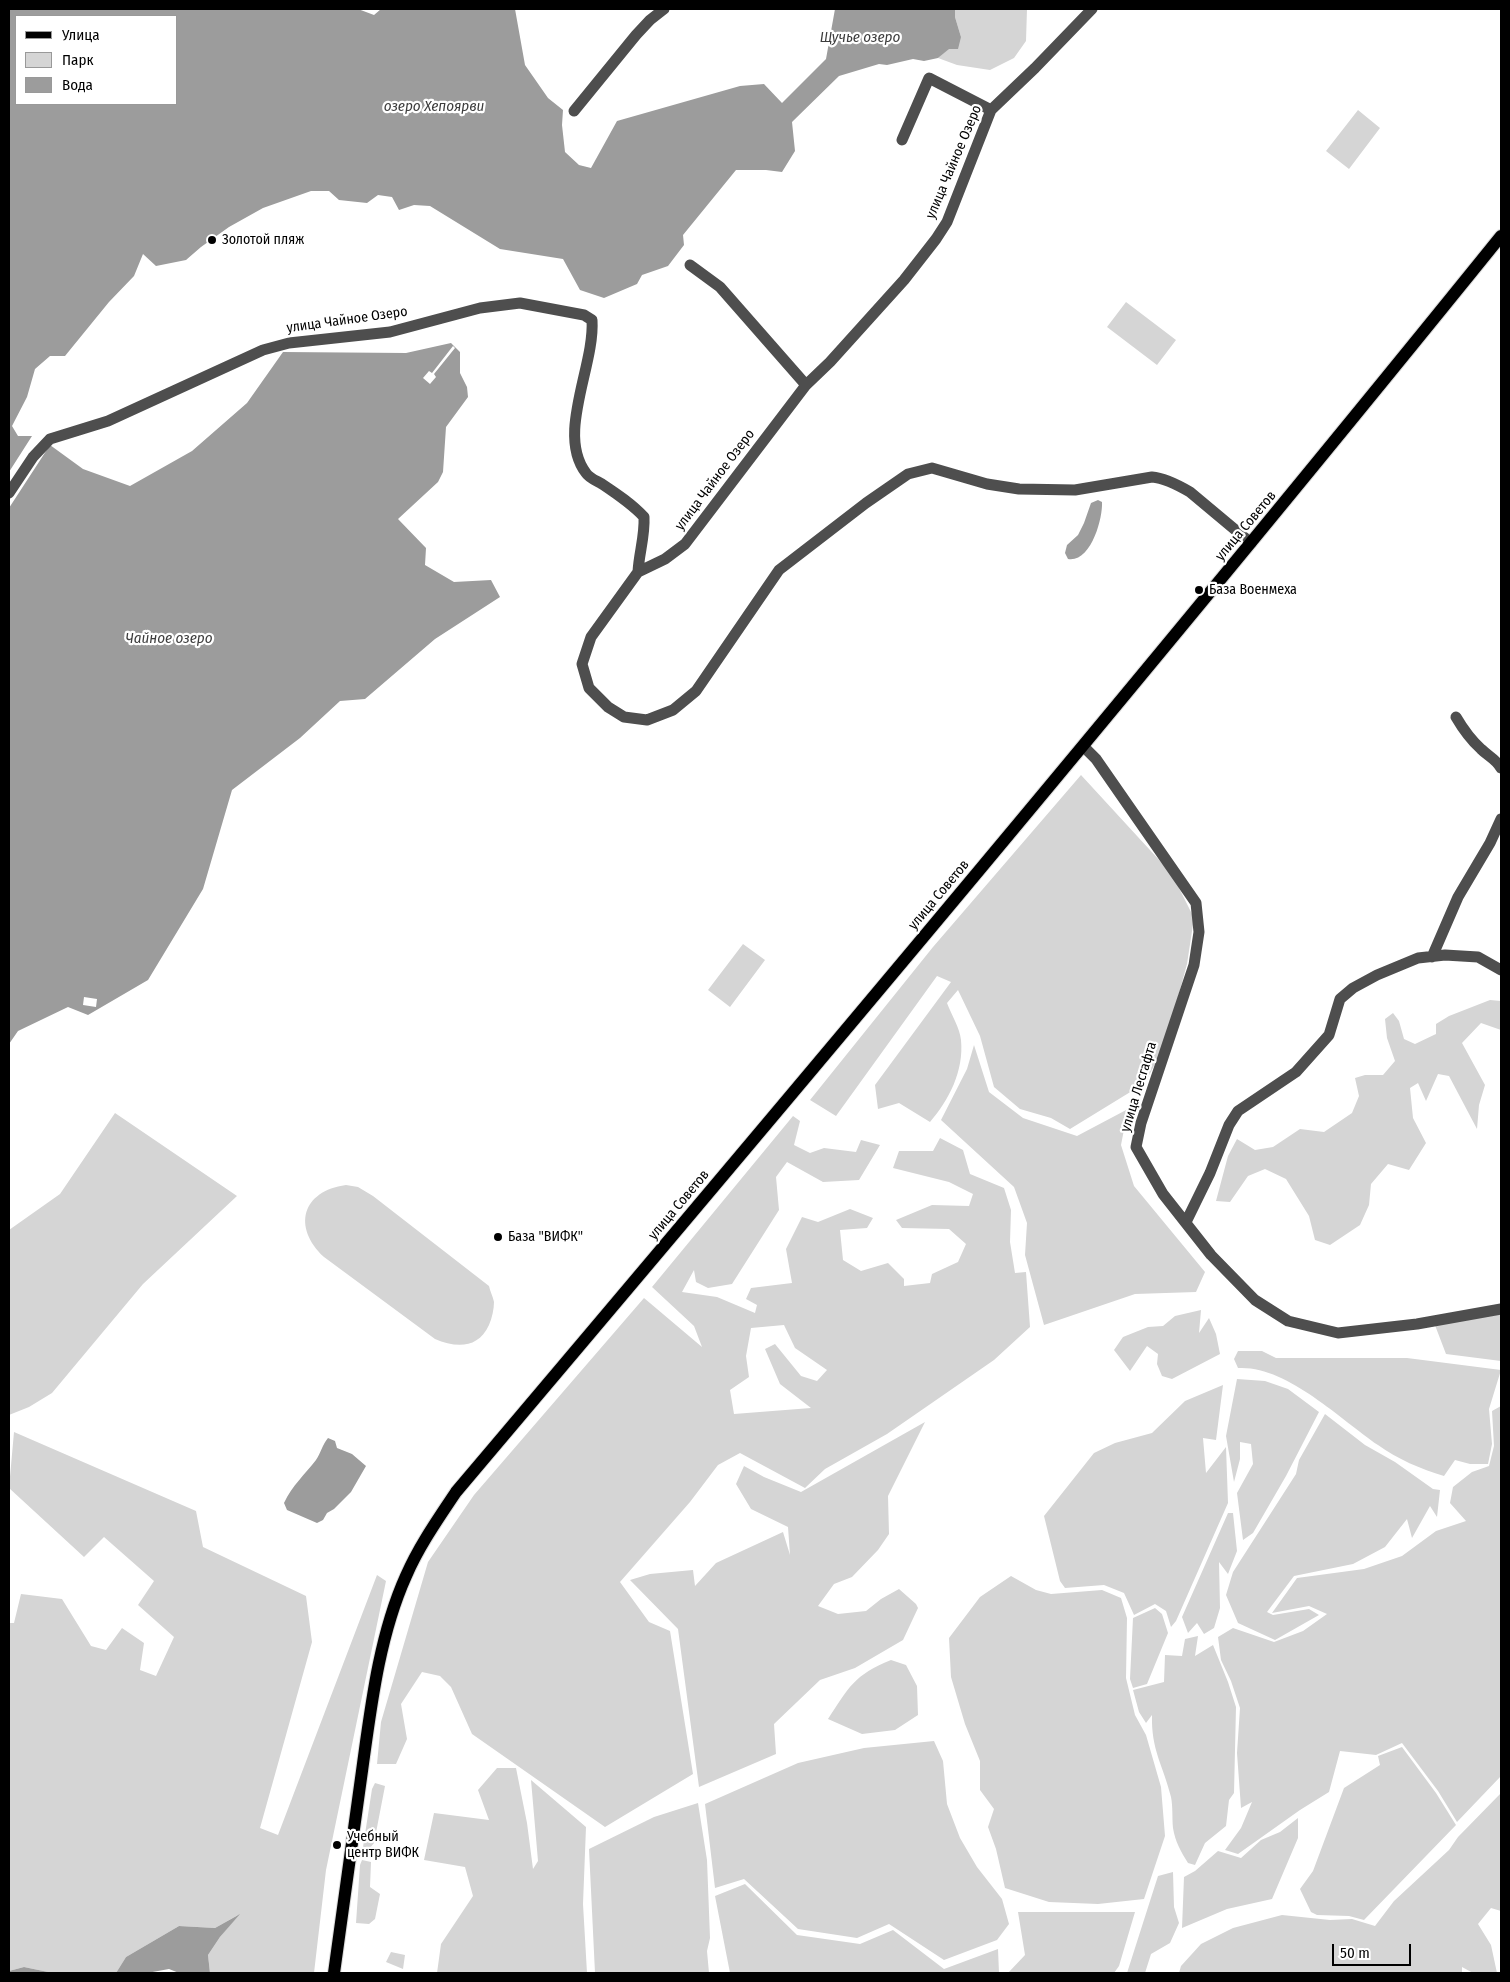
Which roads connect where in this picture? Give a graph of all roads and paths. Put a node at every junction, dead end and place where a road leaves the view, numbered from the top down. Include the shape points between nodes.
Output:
1 (664, 9) edge
2 (1092, 9) edge
3 (574, 110) dead end
4 (990, 110) junction
5 (902, 140) dead end
6 (1501, 236) edge
7 (690, 265) dead end
8 (806, 385) junction
9 (9, 493) edge
10 (1251, 543) junction
11 (638, 572) junction
12 (1456, 717) dead end
13 (1083, 746) junction
14 (1501, 768) edge
15 (1501, 819) edge
16 (1432, 957) junction
17 (1501, 970) edge
18 (1186, 1222) junction
19 (1501, 1309) edge
20 (334, 1973) edge

1 - 3 street via 641,30
2 - 4 street, улица Чайное Озеро
4 - 5 street via 929,78
4 - 8 street, улица Чайное Озеро via 947,222 936,239 904,280
6 - 10 main road, улица Советов
7 - 8 street via 720,287
8 - 11 street, улица Чайное Озеро via 685,544 665,559
9 - 11 street, улица Чайное Озеро via 33,457 50,439 108,421 263,350 289,342 390,332 480,308 520,303 584,315 592,320 574,439 586,474 636,507 644,516 645,533
10 - 11 street via 1190,492 1158,478 1075,490 1019,489 987,484 932,468 908,474 778,570 696,691 673,710 647,720 624,717 608,707 589,688 582,664 591,638
10 - 13 main road, улица Советов
12 - 14 street via 1462,728
13 - 18 street, улица Лесгафта via 1196,903 1199,932 1194,965 1141,1123 1136,1147 1163,1194
13 - 20 main road, улица Советов via 456,1492 426,1536 405,1576 378,1675
15 - 16 street via 1458,897
16 - 17 street via 1478,957
16 - 18 street via 1418,958 1376,975 1340,999 1329,1035 1296,1072 1238,1111
18 - 19 street, улица Лесгафта via 1211,1255 1255,1300 1288,1321 1338,1332 1417,1324

